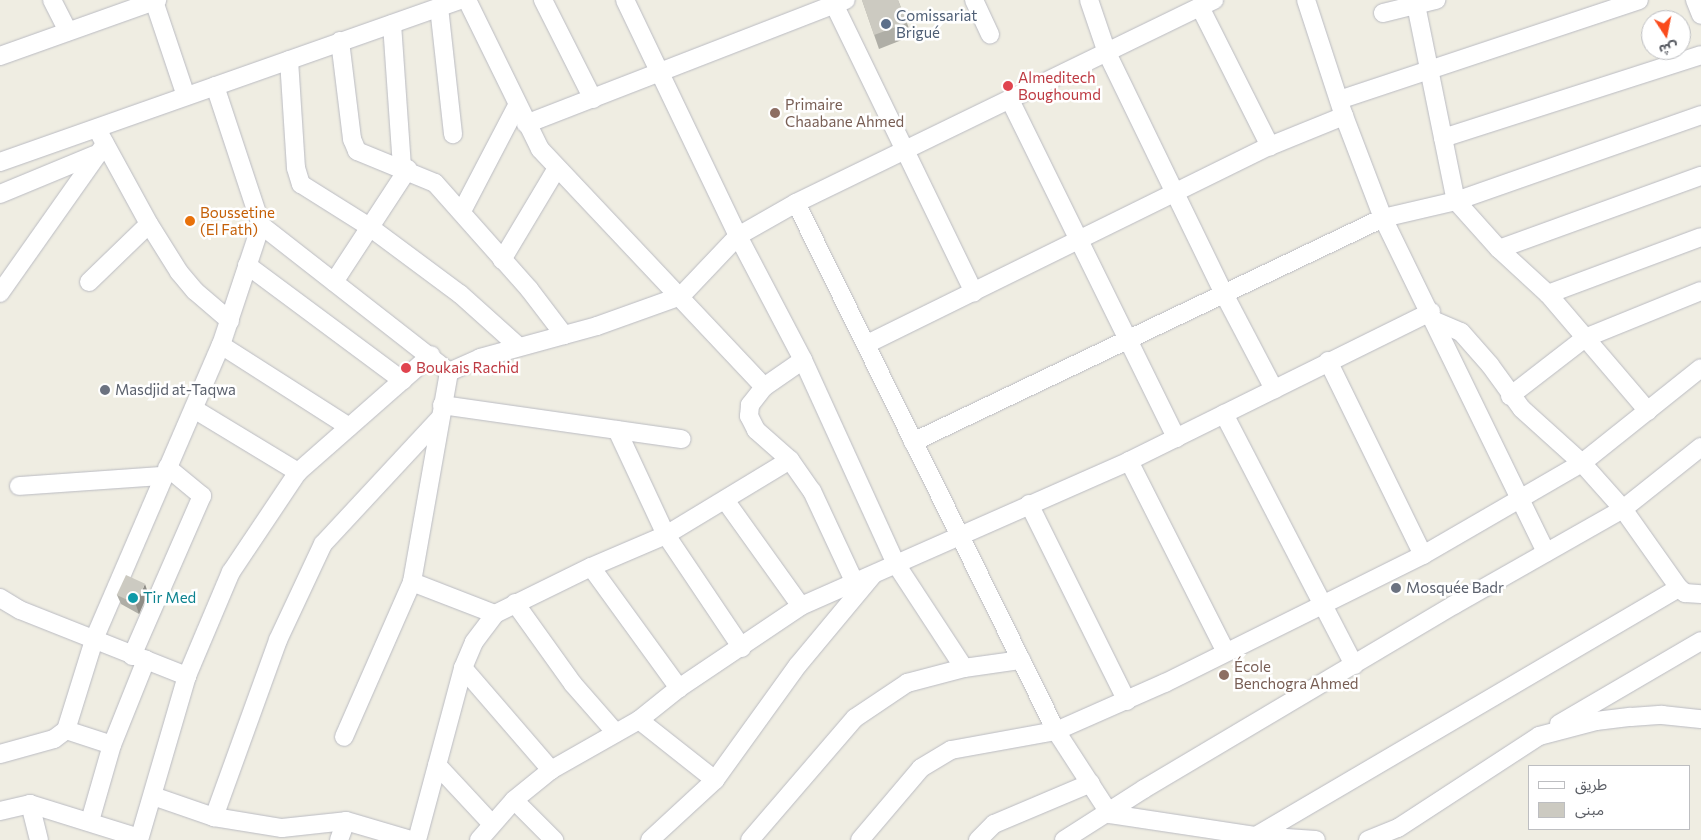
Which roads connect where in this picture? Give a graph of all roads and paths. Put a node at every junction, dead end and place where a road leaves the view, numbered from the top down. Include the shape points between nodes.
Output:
1 (52, 0) edge
2 (461, 0) edge
3 (467, 0) edge
4 (543, 0) edge
5 (625, 0) edge
6 (974, 0) edge
7 (1089, 0) edge
8 (1306, 0) edge
9 (1436, 0) edge
10 (1639, 0) edge
11 (1695, 0) edge
12 (837, 1) edge
13 (148, 2) edge
14 (1415, 2) edge
15 (1207, 4) edge
16 (439, 7) junction
17 (1382, 13) dead end
18 (1701, 15) edge
19 (392, 24) junction
20 (68, 31) junction
21 (990, 35) dead end
22 (340, 41) junction
23 (1107, 53) junction
24 (1701, 55) edge
25 (0, 56) edge
26 (289, 60) junction
27 (1431, 70) junction
28 (659, 72) junction
29 (215, 86) junction
30 (186, 96) junction
31 (593, 99) junction
32 (1010, 100) junction
33 (517, 106) junction
34 (1341, 108) junction
35 (1701, 116) edge
36 (526, 124) junction
37 (453, 134) dead end
38 (1443, 138) junction
39 (99, 143) junction
40 (1270, 146) junction
41 (904, 151) junction
42 (0, 162) edge
43 (405, 168) junction
44 (557, 168) junction
45 (1701, 176) edge
46 (0, 194) edge
47 (1176, 195) junction
48 (1456, 201) junction
49 (796, 203) junction
50 (462, 211) junction
51 (1383, 218) junction
52 (149, 224) junction
53 (262, 225) junction
54 (371, 228) junction
55 (738, 236) junction
56 (1701, 237) edge
57 (1078, 240) junction
58 (1499, 249) junction
59 (502, 260) junction
60 (247, 265) junction
61 (89, 282) dead end
62 (334, 282) junction
63 (1701, 291) edge
64 (974, 292) junction
65 (1222, 292) junction
66 (0, 293) edge
67 (1548, 294) junction
68 (681, 296) junction
69 (1433, 316) junction
70 (230, 321) junction
71 (564, 335) junction
72 (1127, 338) junction
73 (1585, 338) junction
74 (867, 344) junction
75 (221, 345) junction
76 (519, 347) junction
77 (431, 355) junction
78 (803, 360) junction
79 (1328, 361) junction
80 (1701, 368) edge
81 (449, 372) junction
82 (403, 380) junction
83 (764, 387) junction
84 (1274, 389) junction
85 (1510, 396) junction
86 (194, 409) junction
87 (1648, 411) junction
88 (441, 412) junction
89 (1224, 414) junction
90 (349, 427) junction
91 (617, 430) junction
92 (682, 438) dead end
93 (1176, 438) junction
94 (913, 442) junction
95 (1701, 447) edge
96 (790, 460) junction
97 (1129, 461) junction
98 (1582, 463) junction
99 (165, 471) junction
100 (298, 472) junction
101 (19, 486) dead end
102 (725, 500) junction
103 (1520, 500) junction
104 (1029, 504) junction
105 (1623, 509) junction
106 (666, 535) junction
107 (958, 537) junction
108 (1546, 552) junction
109 (1424, 555) junction
110 (896, 564) junction
111 (591, 567) junction
112 (875, 572) junction
113 (854, 581) junction
114 (412, 582) junction
115 (1679, 588) junction
116 (1701, 594) edge
117 (0, 598) edge
118 (515, 603) junction
119 (1324, 604) junction
120 (801, 606) junction
121 (495, 614) junction
122 (95, 637) junction
123 (1701, 640) edge
124 (742, 648) junction
125 (1226, 652) junction
126 (139, 658) junction
127 (1021, 660) junction
128 (1354, 665) junction
129 (464, 668) junction
130 (964, 668) junction
131 (187, 676) junction
132 (679, 688) junction
133 (1127, 701) junction
134 (1701, 719) edge
135 (639, 720) junction
136 (66, 730) junction
137 (1056, 731) junction
138 (616, 733) junction
139 (344, 736) dead end
140 (1539, 736) junction
141 (112, 745) junction
142 (0, 754) edge
143 (437, 765) junction
144 (551, 770) junction
145 (715, 780) junction
146 (1091, 783) junction
147 (153, 796) junction
148 (514, 800) junction
149 (30, 804) junction
150 (0, 811) edge
151 (1110, 814) junction
152 (214, 817) junction
153 (90, 821) junction
154 (346, 821) junction
155 (492, 823) junction
156 (1256, 836) junction
157 (1072, 838) edge
158 (139, 839) edge
159 (39, 840) edge
160 (339, 840) edge
161 (411, 840) edge
162 (417, 840) edge
163 (479, 840) edge
164 (554, 840) edge
165 (650, 840) edge
166 (750, 840) edge
167 (860, 840) edge
168 (978, 840) edge
169 (1316, 840) edge
170 (1368, 840) edge

1 - 20 street
2 - 16 street
3 - 33 street
4 - 31 street
5 - 28 street
6 - 21 street
7 - 23 street
8 - 34 street
9 - 14 street
10 - 27 street
11 - 18 street
12 - 28 street
12 - 41 street
13 - 20 street
13 - 30 street
14 - 17 street
14 - 27 street
15 - 23 street
15 - 40 street
16 - 19 street
16 - 37 street
19 - 22 street
19 - 43 street
20 - 25 street
22 - 26 street
22 - 43 street via 354,146 362,155
23 - 32 street
23 - 47 street
24 - 38 street
26 - 29 street
26 - 54 street via 296,168 301,184
27 - 34 street
27 - 38 street
28 - 31 street
28 - 55 street
29 - 30 street
29 - 53 street
30 - 39 street
31 - 36 street
32 - 41 street
32 - 57 street
33 - 36 street
33 - 50 street
34 - 40 street
34 - 51 street
35 - 48 street
36 - 44 street via 540,149
38 - 48 street
39 - 42 street
39 - 46 street
39 - 52 street
39 - 66 street
40 - 47 street
41 - 49 street
41 - 64 street
43 - 50 street via 435,183
43 - 54 street
44 - 59 street
44 - 68 street
45 - 58 street
47 - 57 street
47 - 65 street
48 - 51 street
48 - 58 street
49 - 55 street
49 - 74 street
50 - 59 street
51 - 65 street
51 - 69 street
52 - 61 street
52 - 70 street via 195,291
53 - 60 street
53 - 62 street
54 - 62 street
54 - 76 street via 460,294
55 - 68 street
55 - 78 street
56 - 67 street
57 - 64 street
57 - 72 street
58 - 67 street
59 - 71 street
60 - 70 street
60 - 82 street
62 - 77 street
63 - 73 street
64 - 74 street
65 - 72 street
65 - 84 street
67 - 73 street
68 - 71 street
68 - 83 street
69 - 79 street
69 - 85 street via 1461,332 1490,365
69 - 103 street
70 - 75 street
71 - 76 street
72 - 93 street
72 - 94 street
73 - 85 street
73 - 87 street
74 - 94 street
75 - 86 street
75 - 90 street
76 - 81 street via 480,358
77 - 81 street
77 - 82 street
78 - 83 street
78 - 110 street
79 - 84 street
79 - 109 street
80 - 87 street
81 - 88 street
82 - 90 street
83 - 96 street via 750,405 749,416 756,430
84 - 89 street
85 - 98 street
86 - 99 street
86 - 100 street
87 - 98 street
88 - 91 street
88 - 114 street
88 - 152 street via 323,544 278,640
89 - 93 street
89 - 119 street
90 - 100 street
91 - 92 street
91 - 106 street
93 - 97 street
94 - 107 street
95 - 105 street
96 - 102 street
96 - 113 street via 812,491
97 - 104 street
97 - 125 street
98 - 103 street
98 - 105 street
99 - 101 street
99 - 122 street
99 - 126 street via 202,496
100 - 131 street via 232,572
102 - 106 street
102 - 120 street
103 - 108 street
103 - 109 street
104 - 107 street
104 - 133 street
105 - 108 street
105 - 115 street
106 - 111 street
106 - 124 street
107 - 110 street
107 - 127 street
108 - 128 street
109 - 119 street
110 - 112 street
110 - 130 street
111 - 118 street
111 - 132 street
112 - 113 street
112 - 145 street via 798,665
113 - 120 street
114 - 121 street
114 - 139 street
115 - 116 street
115 - 156 street
117 - 122 street via 20,610
118 - 121 street
118 - 138 street via 573,684
119 - 125 street
119 - 128 street
120 - 124 street
121 - 129 street via 474,642
122 - 126 street
122 - 136 street
123 - 140 street
124 - 132 street
125 - 133 street
126 - 131 street
126 - 141 street
127 - 130 street
127 - 137 street
128 - 151 street via 1144,789
129 - 143 street
129 - 144 street
130 - 166 street via 907,683 855,718
131 - 147 street
132 - 135 street
133 - 137 street
134 - 140 street via 1662,715 1631,717 1596,721
135 - 138 street
135 - 145 street
136 - 141 street
136 - 142 street via 54,739
137 - 146 street
137 - 167 street via 951,750 921,768
138 - 144 street
140 - 170 street via 1411,820
141 - 153 street
143 - 155 street
143 - 162 street
144 - 148 street
145 - 165 street
146 - 151 street
146 - 168 street via 994,824
147 - 152 street
147 - 158 street
148 - 155 street
148 - 164 street
149 - 150 street
149 - 153 street
149 - 159 street
151 - 156 street
151 - 157 street
152 - 154 street via 282,828
153 - 158 street
154 - 160 street
154 - 161 street
155 - 163 street
156 - 169 street

